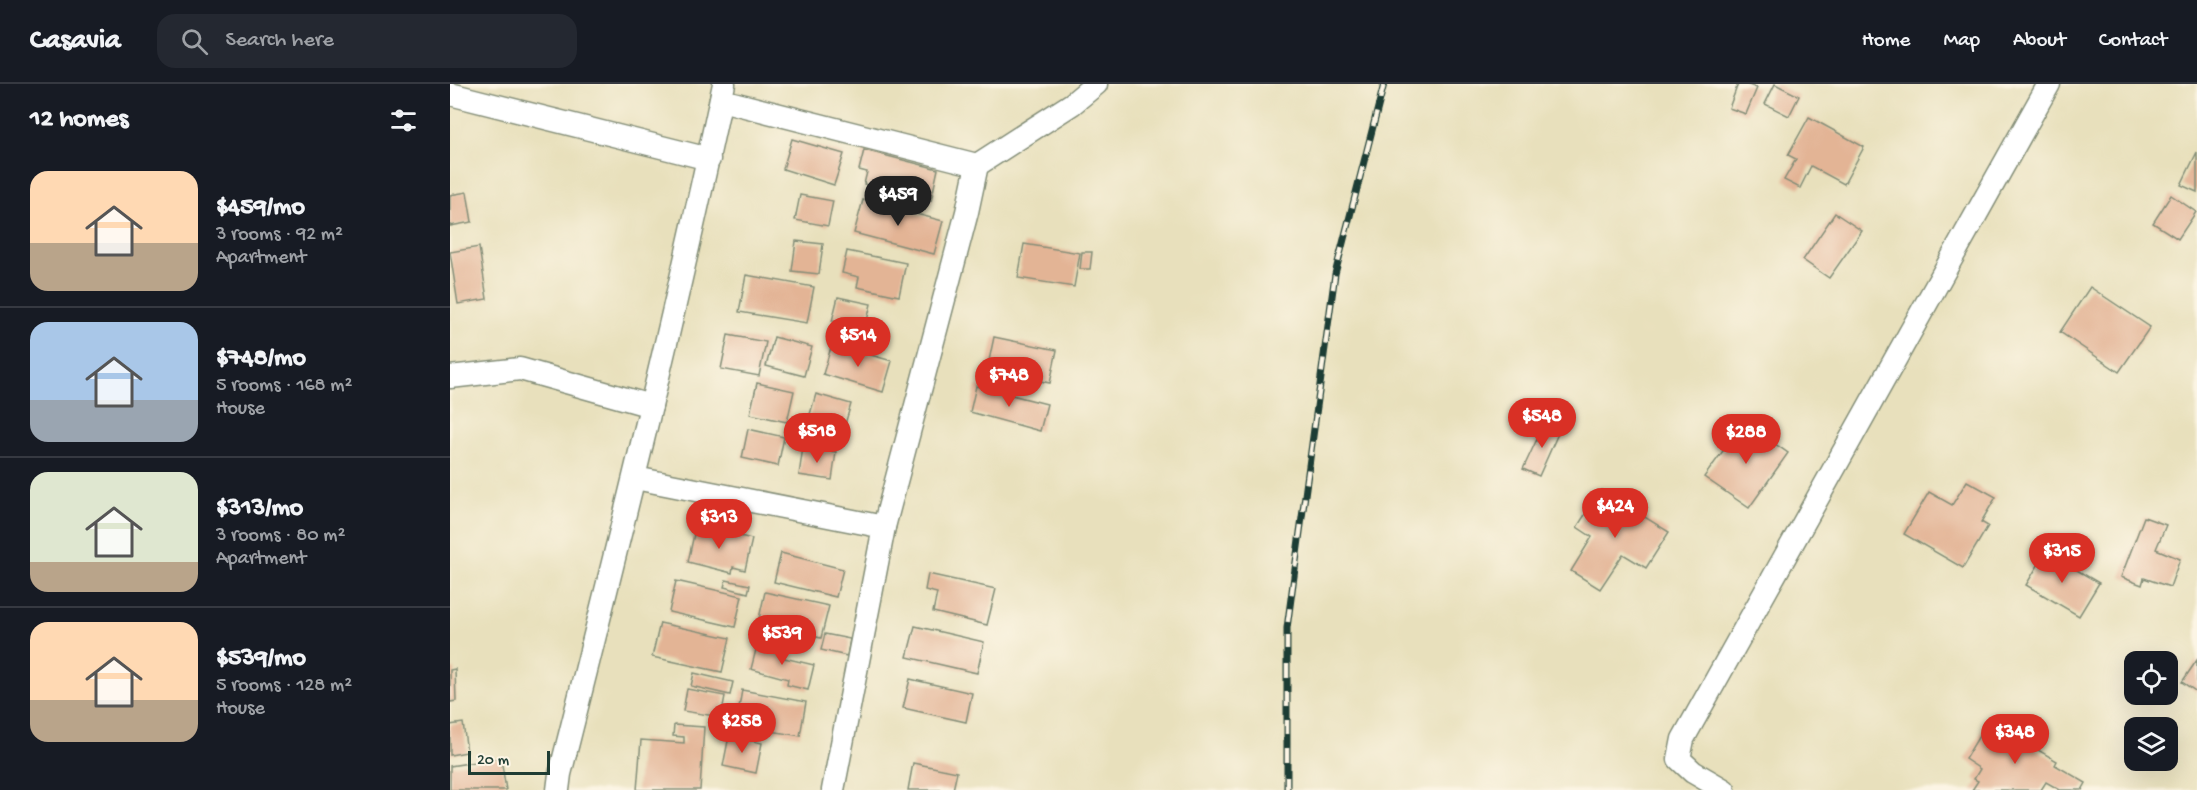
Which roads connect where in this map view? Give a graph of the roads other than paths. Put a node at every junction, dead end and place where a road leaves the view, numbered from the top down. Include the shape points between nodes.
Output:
1 (1096, 84) edge
2 (2049, 84) edge
3 (452, 90) edge
4 (722, 92) edge
5 (709, 159) junction
6 (977, 165) junction
7 (450, 377) edge
8 (651, 406) junction
9 (635, 478) junction
10 (884, 527) junction
11 (558, 790) edge
12 (833, 790) edge
13 (1724, 790) edge

1 - 6 street via 1072,104
2 - 13 street via 1683,739 1679,759
3 - 5 street
4 - 5 street
4 - 6 street
5 - 8 street
6 - 10 street
7 - 8 street via 520,369
8 - 9 street
9 - 10 street
9 - 11 street
10 - 12 street

